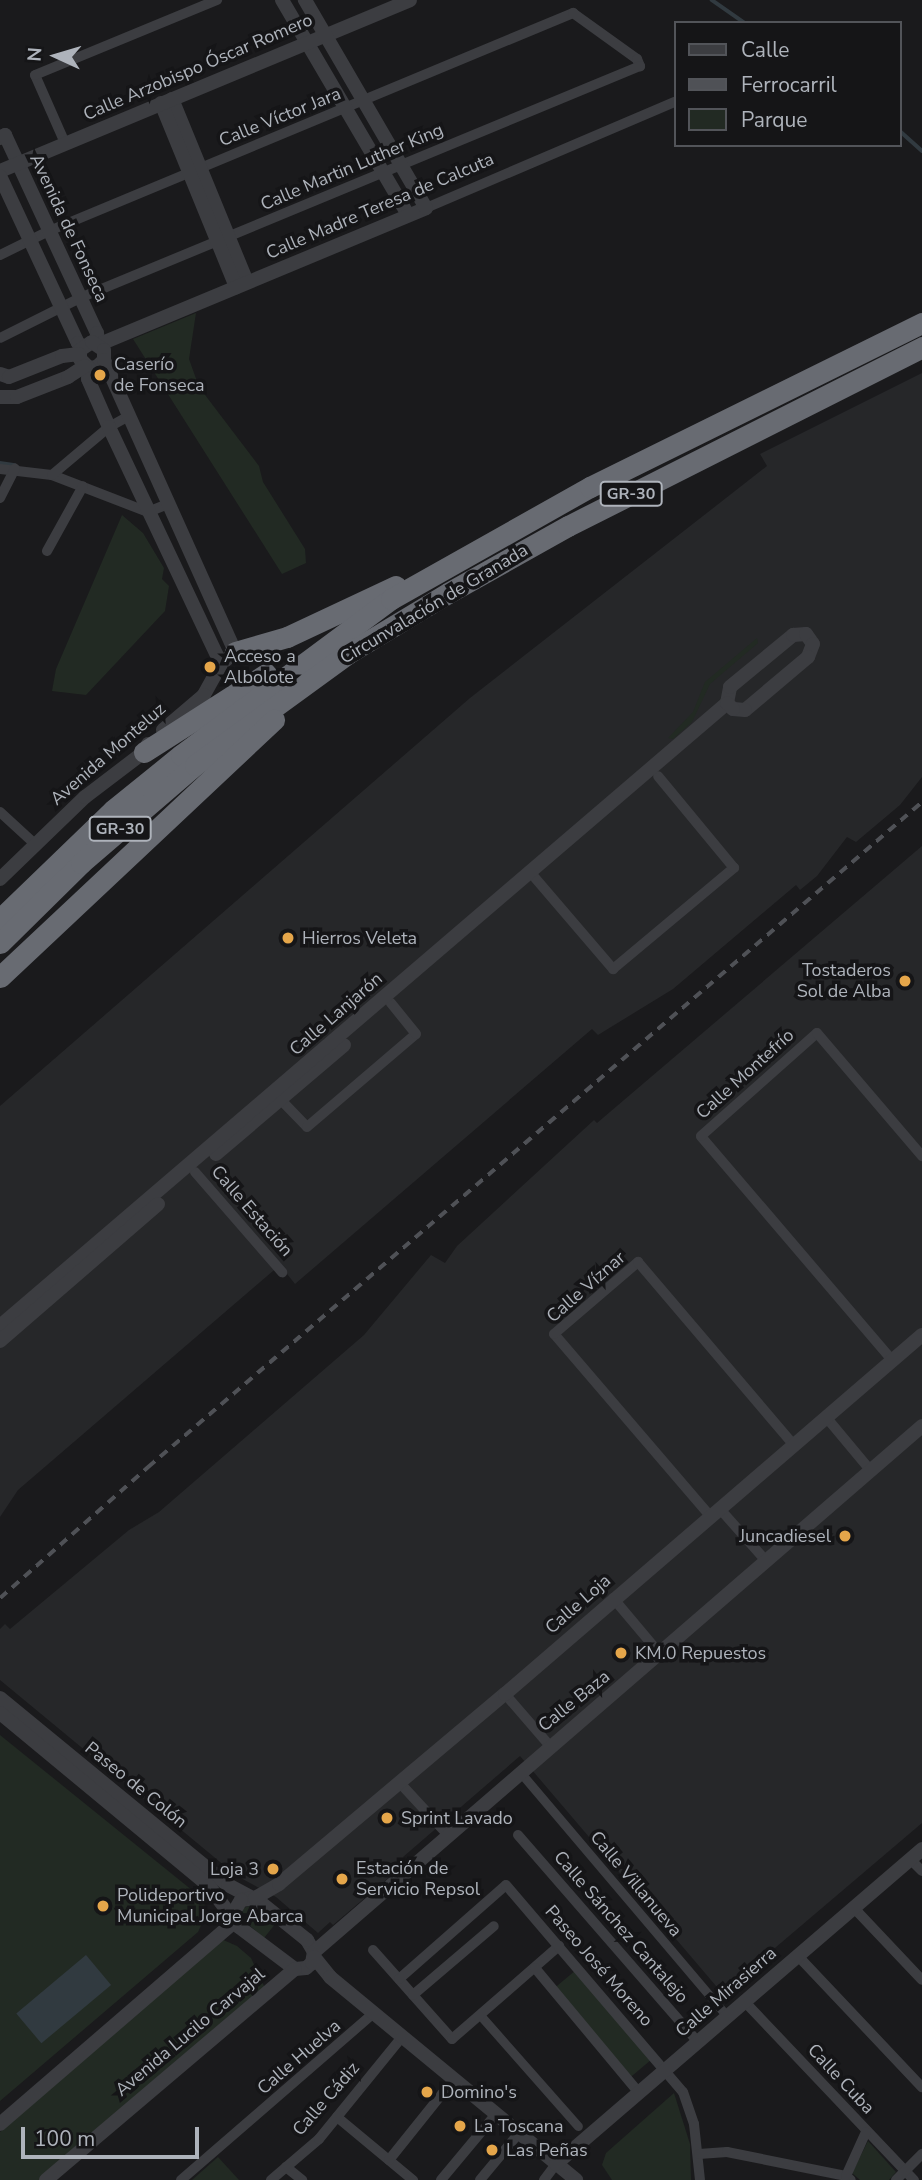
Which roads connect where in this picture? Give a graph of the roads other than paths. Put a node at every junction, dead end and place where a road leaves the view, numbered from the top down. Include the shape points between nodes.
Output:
1 (217, 0) edge
2 (282, 0) edge
3 (305, 0) edge
4 (410, 0) edge
5 (573, 13) joint
6 (316, 18) junction
7 (298, 27) junction
8 (327, 34) junction
9 (308, 42) junction
10 (166, 101) junction
11 (366, 101) junction
12 (674, 102) edge
13 (346, 108) junction
14 (3, 136) edge
15 (65, 143) junction
16 (18, 163) junction
17 (403, 165) junction
18 (194, 171) junction
19 (0, 173) edge
20 (384, 173) junction
21 (426, 208) junction
22 (408, 215) junction
23 (49, 231) junction
24 (222, 240) junction
25 (30, 241) junction
26 (0, 255) edge
27 (242, 284) junction
28 (80, 298) junction
29 (61, 307) junction
30 (922, 313) edge
31 (922, 323) edge
32 (0, 338) edge
33 (99, 344) junction
34 (922, 347) edge
35 (873, 348) junction
36 (84, 358) junction
37 (104, 359) junction
38 (0, 374) edge
39 (0, 397) edge
40 (129, 416) junction
41 (109, 427) junction
42 (0, 469) edge
43 (15, 470) junction
44 (52, 475) junction
45 (83, 486) junction
46 (0, 498) edge
47 (168, 504) junction
48 (148, 512) junction
49 (185, 541) junction
50 (47, 551) dead end
51 (165, 551) junction
52 (422, 580) junction
53 (365, 618) junction
54 (347, 654) junction
55 (228, 658) junction
56 (730, 706) junction
57 (144, 752) junction
58 (658, 776) junction
59 (0, 812) edge
60 (36, 845) junction
61 (533, 876) junction
62 (0, 879) edge
63 (0, 919) edge
64 (0, 943) edge
65 (0, 977) edge
66 (391, 1003) junction
67 (281, 1100) junction
68 (922, 1156) edge
69 (195, 1172) junction
70 (282, 1272) dead end
71 (0, 1326) edge
72 (922, 1335) edge
73 (0, 1340) edge
74 (892, 1360) junction
75 (826, 1417) junction
76 (922, 1426) edge
77 (794, 1445) junction
78 (871, 1471) junction
79 (715, 1513) junction
80 (767, 1562) junction
81 (613, 1598) junction
82 (661, 1655) junction
83 (505, 1694) junction
84 (0, 1698) edge
85 (0, 1713) edge
86 (550, 1746) junction
87 (520, 1772) junction
88 (398, 1782) junction
89 (447, 1834) junction
90 (518, 1835) dead end
91 (922, 1849) edge
92 (910, 1859) junction
93 (922, 1871) edge
94 (253, 1897) junction
95 (853, 1907) junction
96 (233, 1919) junction
97 (494, 1926) dead end
98 (559, 1946) junction
99 (373, 1950) dead end
100 (797, 1955) junction
101 (307, 1961) junction
102 (535, 1968) junction
103 (399, 1979) junction
104 (922, 1980) edge
105 (413, 1995) junction
106 (744, 2001) junction
107 (374, 2013) junction
108 (480, 2015) junction
109 (727, 2016) junction
110 (402, 2036) junction
111 (698, 2042) junction
112 (666, 2071) junction
113 (454, 2079) junction
114 (922, 2087) edge
115 (639, 2093) junction
116 (496, 2114) junction
117 (337, 2117) junction
118 (0, 2123) edge
119 (578, 2126) dead end
120 (866, 2132) junction
121 (519, 2133) junction
122 (699, 2154) junction
123 (922, 2154) edge
124 (389, 2160) junction
125 (556, 2164) junction
126 (286, 2167) junction
127 (905, 2171) junction
128 (849, 2178) edge
129 (46, 2180) edge
130 (181, 2180) edge
131 (271, 2180) edge
132 (302, 2180) edge
133 (413, 2180) edge
134 (441, 2180) edge
135 (480, 2180) edge
136 (544, 2180) edge
137 (576, 2180) edge
138 (700, 2180) edge
139 (896, 2180) edge
140 (914, 2180) edge

1 - 15 street via 35,75
2 - 7 street
3 - 6 street
4 - 8 street, Calle Arzobispo Óscar Romero
5 - 11 street, Calle Víctor Jara
5 - 17 street, Calle Martin Luther King via 637,59 640,66
6 - 7 street
6 - 8 street
7 - 9 street
8 - 9 street, Calle Arzobispo Óscar Romero
8 - 11 street
9 - 10 street, Calle Arzobispo Óscar Romero
9 - 13 street
10 - 15 street, Calle Arzobispo Óscar Romero
10 - 18 street
11 - 13 street, Calle Víctor Jara
11 - 17 street
12 - 21 street, Calle Madre Teresa de Calcuta
13 - 18 street, Calle Víctor Jara
13 - 20 street
14 - 16 street, Avenida de Fonseca
15 - 16 street, Calle Arzobispo Óscar Romero
16 - 19 street, Calle Arzobispo Óscar Romero
16 - 23 street, Avenida de Fonseca
17 - 20 street, Calle Martin Luther King
17 - 21 street
18 - 23 street, Calle Víctor Jara
18 - 24 street
19 - 25 street
20 - 22 street
20 - 24 street, Calle Martin Luther King
21 - 22 street, Calle Madre Teresa de Calcuta
22 - 27 street, Calle Madre Teresa de Calcuta
23 - 25 street, Calle Víctor Jara
23 - 28 street, Avenida de Fonseca
24 - 27 street
24 - 28 street, Calle Martin Luther King
25 - 26 street, Calle Víctor Jara
25 - 29 street
27 - 33 street, Calle Madre Teresa de Calcuta
28 - 29 street, Calle Martin Luther King
28 - 33 street, Avenida de Fonseca
29 - 32 street, Calle Martin Luther King
29 - 36 street
30 - 35 highway via 897,326
31 - 35 highway, Circunvalación de Granada / GR-30
33 - 36 street via 87,343
33 - 37 street
34 - 54 highway, Circunvalación de Granada / GR-30 via 568,526
35 - 52 highway, Circunvalación de Granada / GR-30 via 590,487
36 - 37 street via 97,367
36 - 38 street via 62,356 9,377
36 - 39 street via 68,377 17,397
36 - 41 street
37 - 40 street
40 - 41 street
40 - 47 street
41 - 44 street
41 - 48 street
42 - 43 street
43 - 44 street
43 - 46 street
44 - 45 street
45 - 48 street
45 - 50 street
47 - 48 street
47 - 49 street
48 - 51 street
49 - 51 street
49 - 55 street
51 - 55 street
52 - 53 highway, Circunvalación de Granada / GR-30
52 - 55 highway via 386,588 287,637
53 - 57 highway via 341,625
53 - 63 highway, Circunvalación de Granada / GR-30 via 251,700 113,810
54 - 64 highway, Circunvalación de Granada / GR-30 via 195,765 81,863
54 - 65 highway via 332,675 250,742
55 - 57 street, Avenida Monteluz via 204,695 149,742
56 - 56 street, Calle Lanjarón via 745,710 808,657 813,644 806,634 793,635 730,687
56 - 58 street, Calle Lanjarón
56 - 61 street, Calle Lanjarón
57 - 60 street, Avenida Monteluz via 85,797
58 - 61 street, Calle Lanjarón
58 - 61 street via 734,868 613,969
59 - 60 street
60 - 62 street, Avenida Monteluz
61 - 66 street, Calle Lanjarón
61 - 71 street, Calle Lanjarón
66 - 67 street, Calle Lanjarón
66 - 67 street, Calle Lanjarón via 416,1034 307,1127
67 - 69 street, Calle Lanjarón
68 - 74 street, Calle Montefrío via 817,1033 701,1136
69 - 70 street, Calle Estación
69 - 73 street, Calle Lanjarón
72 - 74 street, Calle Loja
74 - 75 street, Calle Loja
75 - 77 street, Calle Loja
75 - 78 street
76 - 78 street, Calle Baza
77 - 79 street, Calle Loja
77 - 79 street, Calle Víznar via 638,1262 554,1334
78 - 80 street, Calle Baza
79 - 80 street
79 - 81 street, Calle Loja
80 - 82 street, Calle Baza
81 - 82 street
81 - 83 street, Calle Loja
82 - 86 street, Calle Baza
83 - 86 street
83 - 88 street, Calle Loja
84 - 94 street, Paseo de Colón via 228,1885
85 - 96 street, Paseo de Colón via 209,1886
86 - 87 street, Calle Baza
87 - 89 street, Calle Baza
87 - 109 street, Calle Villanueva
88 - 89 street
88 - 94 street, Calle Loja via 279,1884
89 - 101 street, Calle Baza
90 - 111 street, Calle Sánchez Cantalejo
91 - 92 street, Calle Mirasierra
92 - 93 street
92 - 95 street, Calle Mirasierra
94 - 96 street, Calle Loja via 234,1908
94 - 101 street, Paseo de Colón via 307,1940
95 - 100 street, Calle Mirasierra
95 - 104 street
96 - 101 street, Paseo de Colón
96 - 118 street
97 - 105 street
98 - 102 street
98 - 103 street, Paseo José Moreno via 506,1885
98 - 112 street, Paseo José Moreno
99 - 103 street
100 - 106 street, Calle Mirasierra
100 - 114 street
101 - 107 street
101 - 129 street, Avenida Lucilo Carvajal
102 - 108 street
102 - 115 street
103 - 105 street
105 - 108 street via 452,2039
106 - 109 street, Calle Mirasierra
106 - 120 street, Calle Cuba
107 - 110 street
107 - 130 street, Calle Huelva
108 - 119 street
109 - 111 street, Calle Mirasierra
110 - 113 street
110 - 117 street, Calle Cádiz
111 - 112 street, Calle Mirasierra
112 - 115 street, Calle Mirasierra
112 - 122 street via 683,2092
113 - 116 street
113 - 124 street
115 - 125 street, Calle Mirasierra
116 - 121 street
116 - 134 street
117 - 124 street
117 - 126 street, Calle Cádiz
120 - 127 street, Calle Cuba
120 - 128 street
121 - 125 street
121 - 135 street
122 - 128 street via 727,2152
122 - 138 street
123 - 127 street
124 - 133 street
125 - 136 street
125 - 137 street
126 - 131 street, Calle Cádiz
126 - 132 street
127 - 139 street
127 - 140 street, Calle Cuba

